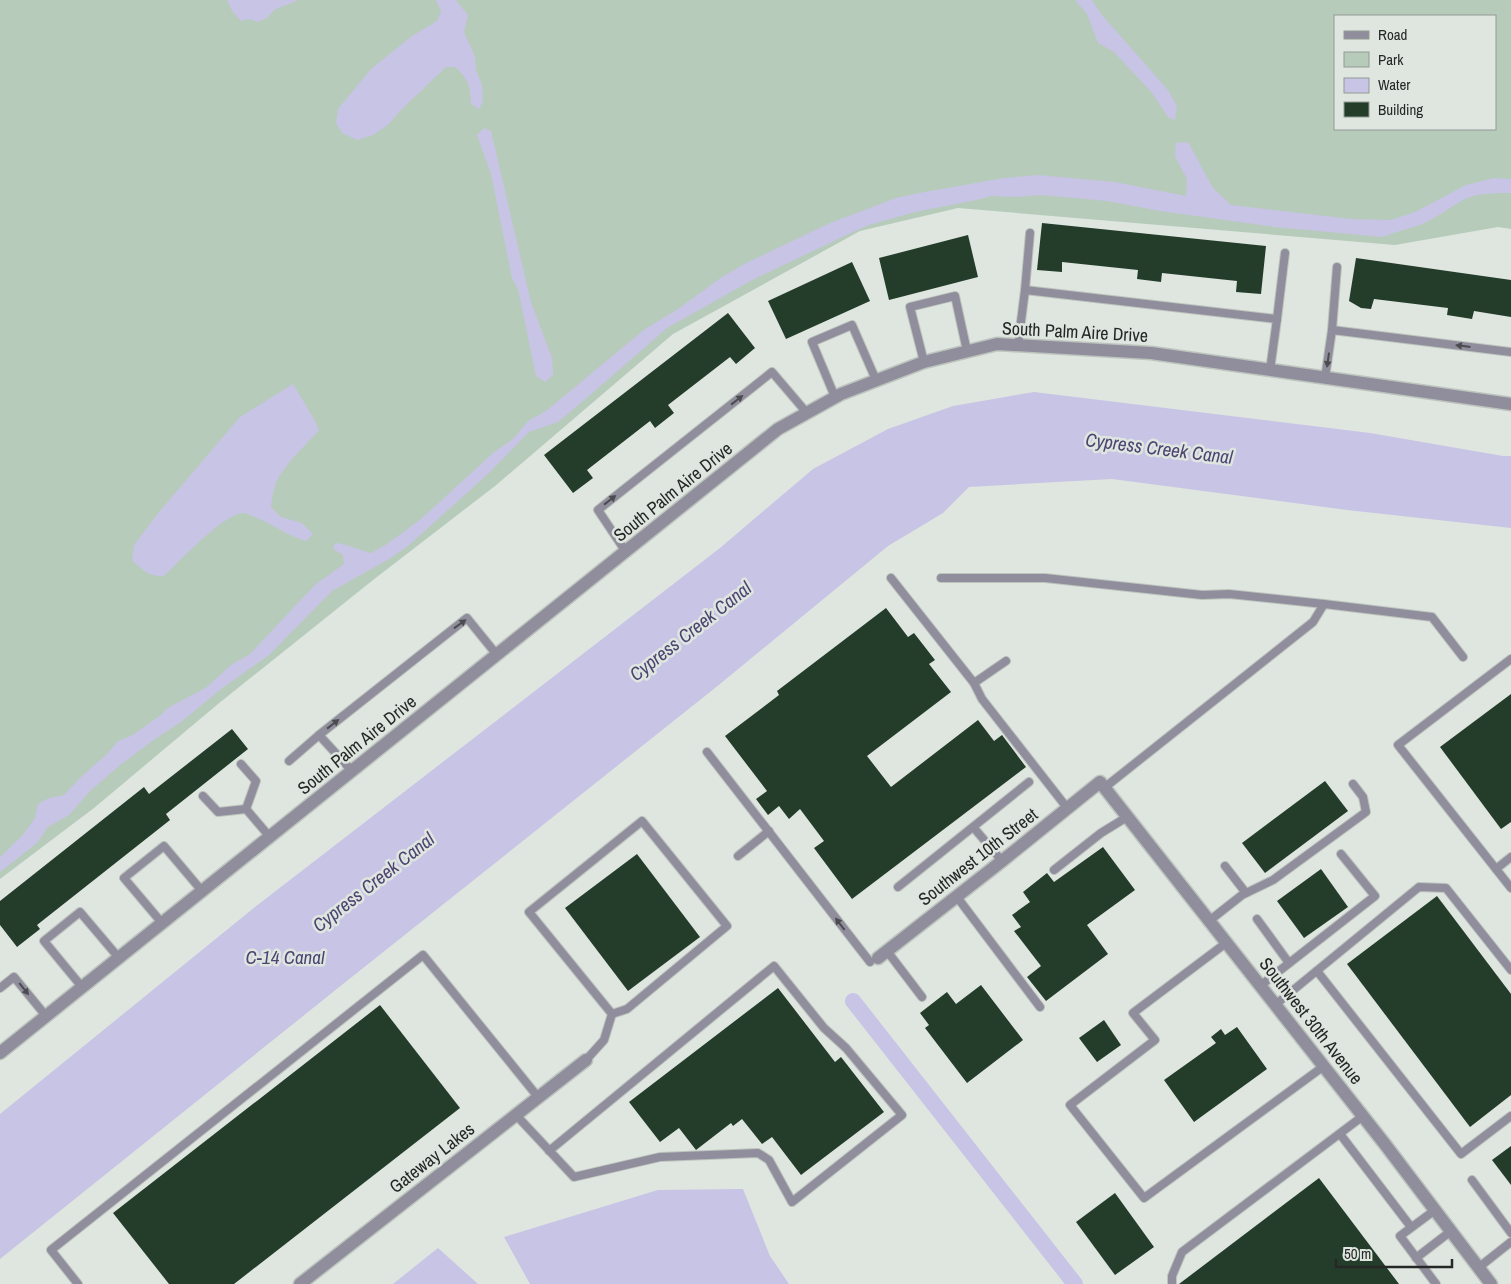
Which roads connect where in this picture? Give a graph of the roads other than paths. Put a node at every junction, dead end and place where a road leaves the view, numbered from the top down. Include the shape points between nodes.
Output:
1 (1030, 233) dead end
2 (1285, 253) dead end
3 (1337, 267) dead end
4 (1025, 290) junction
5 (1276, 319) junction
6 (1332, 330) junction
7 (1018, 345) junction
8 (967, 351) junction
9 (1511, 352) edge
10 (924, 362) junction
11 (1270, 370) junction
12 (1325, 378) junction
13 (876, 380) junction
14 (835, 398) junction
15 (1511, 404) edge
16 (807, 413) junction
17 (626, 552) junction
18 (891, 578) dead end
19 (941, 578) dead end
20 (1324, 604) junction
21 (497, 655) junction
22 (1464, 657) dead end
23 (1511, 659) edge
24 (1006, 661) dead end
25 (974, 684) junction
26 (319, 735) junction
27 (707, 752) dead end
28 (289, 761) dead end
29 (241, 764) dead end
30 (352, 771) junction
31 (1029, 782) dead end
32 (1353, 784) dead end
33 (1102, 785) junction
34 (203, 796) dead end
35 (1068, 808) junction
36 (246, 809) junction
37 (1127, 817) junction
38 (974, 828) junction
39 (769, 831) junction
40 (270, 837) junction
41 (1341, 854) dead end
42 (738, 856) dead end
43 (1511, 857) edge
44 (1002, 861) junction
45 (1225, 866) dead end
46 (1496, 869) junction
47 (1054, 870) dead end
48 (898, 887) dead end
49 (1511, 888) edge
50 (202, 891) junction
51 (1246, 893) junction
52 (957, 896) junction
53 (1257, 919) dead end
54 (1209, 921) junction
55 (162, 923) junction
56 (1226, 943) junction
57 (878, 957) junction
58 (119, 958) junction
59 (1289, 963) junction
60 (1511, 970) edge
61 (1317, 971) junction
62 (1260, 986) junction
63 (82, 987) junction
64 (0, 988) edge
65 (922, 997) dead end
66 (1275, 1005) junction
67 (1040, 1007) dead end
68 (612, 1014) junction
69 (46, 1016) junction
70 (0, 1053) edge
71 (586, 1060) joint
72 (1324, 1066) junction
73 (538, 1097) junction
74 (516, 1115) junction
75 (1363, 1116) junction
76 (1511, 1116) edge
77 (1340, 1134) junction
78 (549, 1151) junction
79 (1472, 1180) dead end
80 (1435, 1210) junction
81 (1411, 1227) junction
82 (1451, 1231) junction
83 (1511, 1233) edge
84 (1511, 1242) edge
85 (1416, 1258) junction
86 (1478, 1268) junction
87 (78, 1284) edge
88 (300, 1284) edge
89 (1172, 1284) edge
90 (1436, 1284) edge
91 (1491, 1284) edge

1 - 4 lane
2 - 5 lane
3 - 6 lane
4 - 5 lane
4 - 7 lane
5 - 11 lane
9 -> 6 lane
6 -> 12 lane
7 - 8 street, South Palm Aire Drive via 997,344
7 - 11 street, South Palm Aire Drive via 1151,353
8 - 10 street, South Palm Aire Drive
8 - 10 lane via 955,296 910,307
10 - 13 street, South Palm Aire Drive
11 - 12 street, South Palm Aire Drive
12 - 15 street, South Palm Aire Drive
13 - 14 street, South Palm Aire Drive
13 - 14 lane via 852,325 812,342
14 - 16 street, South Palm Aire Drive
16 - 17 street, South Palm Aire Drive via 778,429
17 -> 16 lane via 598,510 772,372
17 - 21 street, South Palm Aire Drive
18 - 25 lane
19 - 20 lane via 1045,578
20 - 22 lane via 1432,617
20 - 33 lane via 1313,622
26 -> 21 lane via 467,618
21 - 30 street, South Palm Aire Drive
23 - 46 lane via 1398,745
24 - 25 lane
25 - 35 lane via 982,699
26 - 28 lane
26 - 30 lane
27 - 39 lane
29 - 36 lane via 256,781
30 - 40 street, South Palm Aire Drive
31 - 38 lane
32 - 51 lane via 1363,797 1366,812 1273,880
33 - 35 street, Southwest 10th Street
33 - 37 street, Southwest 30th Avenue
34 - 36 lane via 218,812
35 - 44 street, Southwest 10th Street
36 - 40 lane
37 - 47 lane
37 - 54 street, Southwest 30th Avenue
38 - 44 lane
38 - 48 lane
39 - 42 lane
57 -> 39 lane
40 - 50 street, South Palm Aire Drive
41 - 59 lane via 1375,896
43 - 46 lane
44 - 52 street, Southwest 10th Street
45 - 51 lane
46 - 49 lane
50 - 55 street, South Palm Aire Drive
50 - 55 lane via 164,846 124,878
51 - 54 lane
52 - 57 street, Southwest 10th Street
52 - 67 lane
53 - 59 lane
54 - 56 street, Southwest 30th Avenue
55 - 58 street, South Palm Aire Drive
56 - 62 street, Southwest 30th Avenue
56 - 72 lane via 1133,1013 1155,1040 1070,1105 1144,1198
57 - 65 lane
58 - 63 street, South Palm Aire Drive
58 - 63 lane via 80,912 44,941
59 - 62 lane
60 - 61 lane via 1446,888 1419,887
61 - 66 lane
61 - 76 lane via 1461,1154
62 - 66 street, Southwest 30th Avenue
63 - 69 street, South Palm Aire Drive
64 -> 69 lane via 14,977
66 - 72 street, Southwest 30th Avenue
68 - 68 lane via 529,912 642,821 726,926 627,1009
68 - 71 lane via 604,1040
69 - 70 street, South Palm Aire Drive
71 - 73 street, Gateway Lakes
72 - 75 street, Southwest 30th Avenue
73 - 74 street, Gateway Lakes
73 - 87 lane via 422,955 51,1250
74 - 78 lane
74 - 88 street, Gateway Lakes
75 - 77 lane
75 - 80 street, Southwest 30th Avenue
77 - 81 lane
77 - 89 lane via 1182,1252
78 - 78 lane via 574,1177 660,1157 758,1152 769,1160 792,1202 902,1115 774,966
79 - 83 lane
80 - 81 lane
80 - 82 street, Southwest 30th Avenue
81 - 85 lane via 1400,1236
82 - 85 lane
82 - 86 street, Southwest 30th Avenue
84 - 86 lane
85 - 90 lane
86 - 91 street, Southwest 30th Avenue

